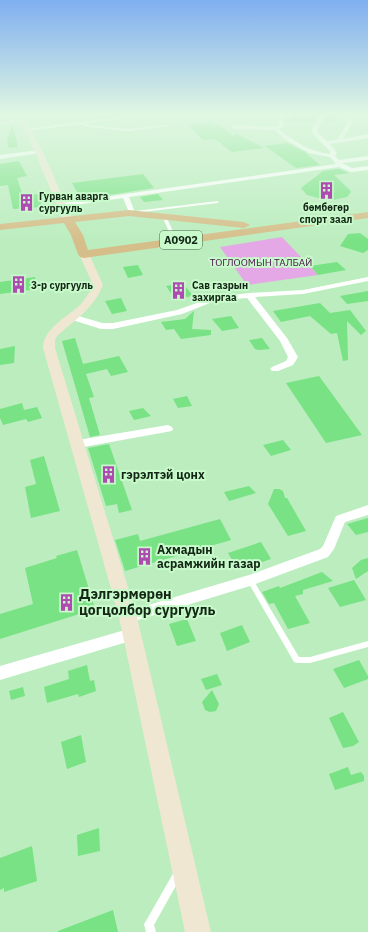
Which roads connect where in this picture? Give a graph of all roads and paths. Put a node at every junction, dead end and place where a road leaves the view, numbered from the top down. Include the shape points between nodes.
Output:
1 (41, 156) edge
2 (332, 156) edge
3 (368, 158) edge
4 (339, 163) junction
5 (368, 168) edge
6 (126, 197) junction
7 (217, 202) dead end
8 (62, 205) junction
9 (129, 213) junction
10 (368, 214) edge
11 (165, 218) junction
12 (68, 220) junction
13 (0, 227) edge
14 (278, 228) junction
15 (77, 235) junction
16 (175, 241) junction
17 (121, 248) junction
18 (84, 254) junction
19 (368, 279) edge
20 (249, 295) junction
21 (72, 317) junction
22 (275, 369) dead end
23 (168, 429) dead end
24 (78, 444) junction
25 (368, 510) edge
26 (250, 580) junction
27 (130, 626) junction
28 (368, 644) edge
29 (0, 673) edge
30 (183, 864) junction
31 (151, 932) edge
32 (198, 932) edge

1 - 8 main road
2 - 4 street
3 - 4 street
4 - 5 street via 351,170
4 - 6 street
6 - 8 street
6 - 9 street via 131,210
7 - 9 lane
8 - 12 main road
9 - 11 highway, A0902
9 - 12 highway, A0902
9 - 17 highway via 138,217 147,231 139,241
10 - 14 highway, A0902
11 - 14 highway, A0902
11 - 16 lane
12 - 13 highway, A0902
12 - 15 highway
14 - 16 highway, A0902
15 - 17 highway via 95,245
15 - 18 highway
16 - 17 highway, A0902
17 - 18 highway, A0902
18 - 21 main road via 98,285 91,300
19 - 20 street via 303,292
20 - 21 street via 214,299 179,312 113,326 101,326
20 - 22 street via 284,340 293,357 290,363
21 - 24 main road via 53,334 49,340 49,348
23 - 24 street
24 - 27 main road
25 - 26 street via 340,519 324,553
26 - 27 street
26 - 28 lane via 297,660 310,660
27 - 29 street
27 - 30 main road
30 - 31 lane via 149,924
30 - 32 main road

